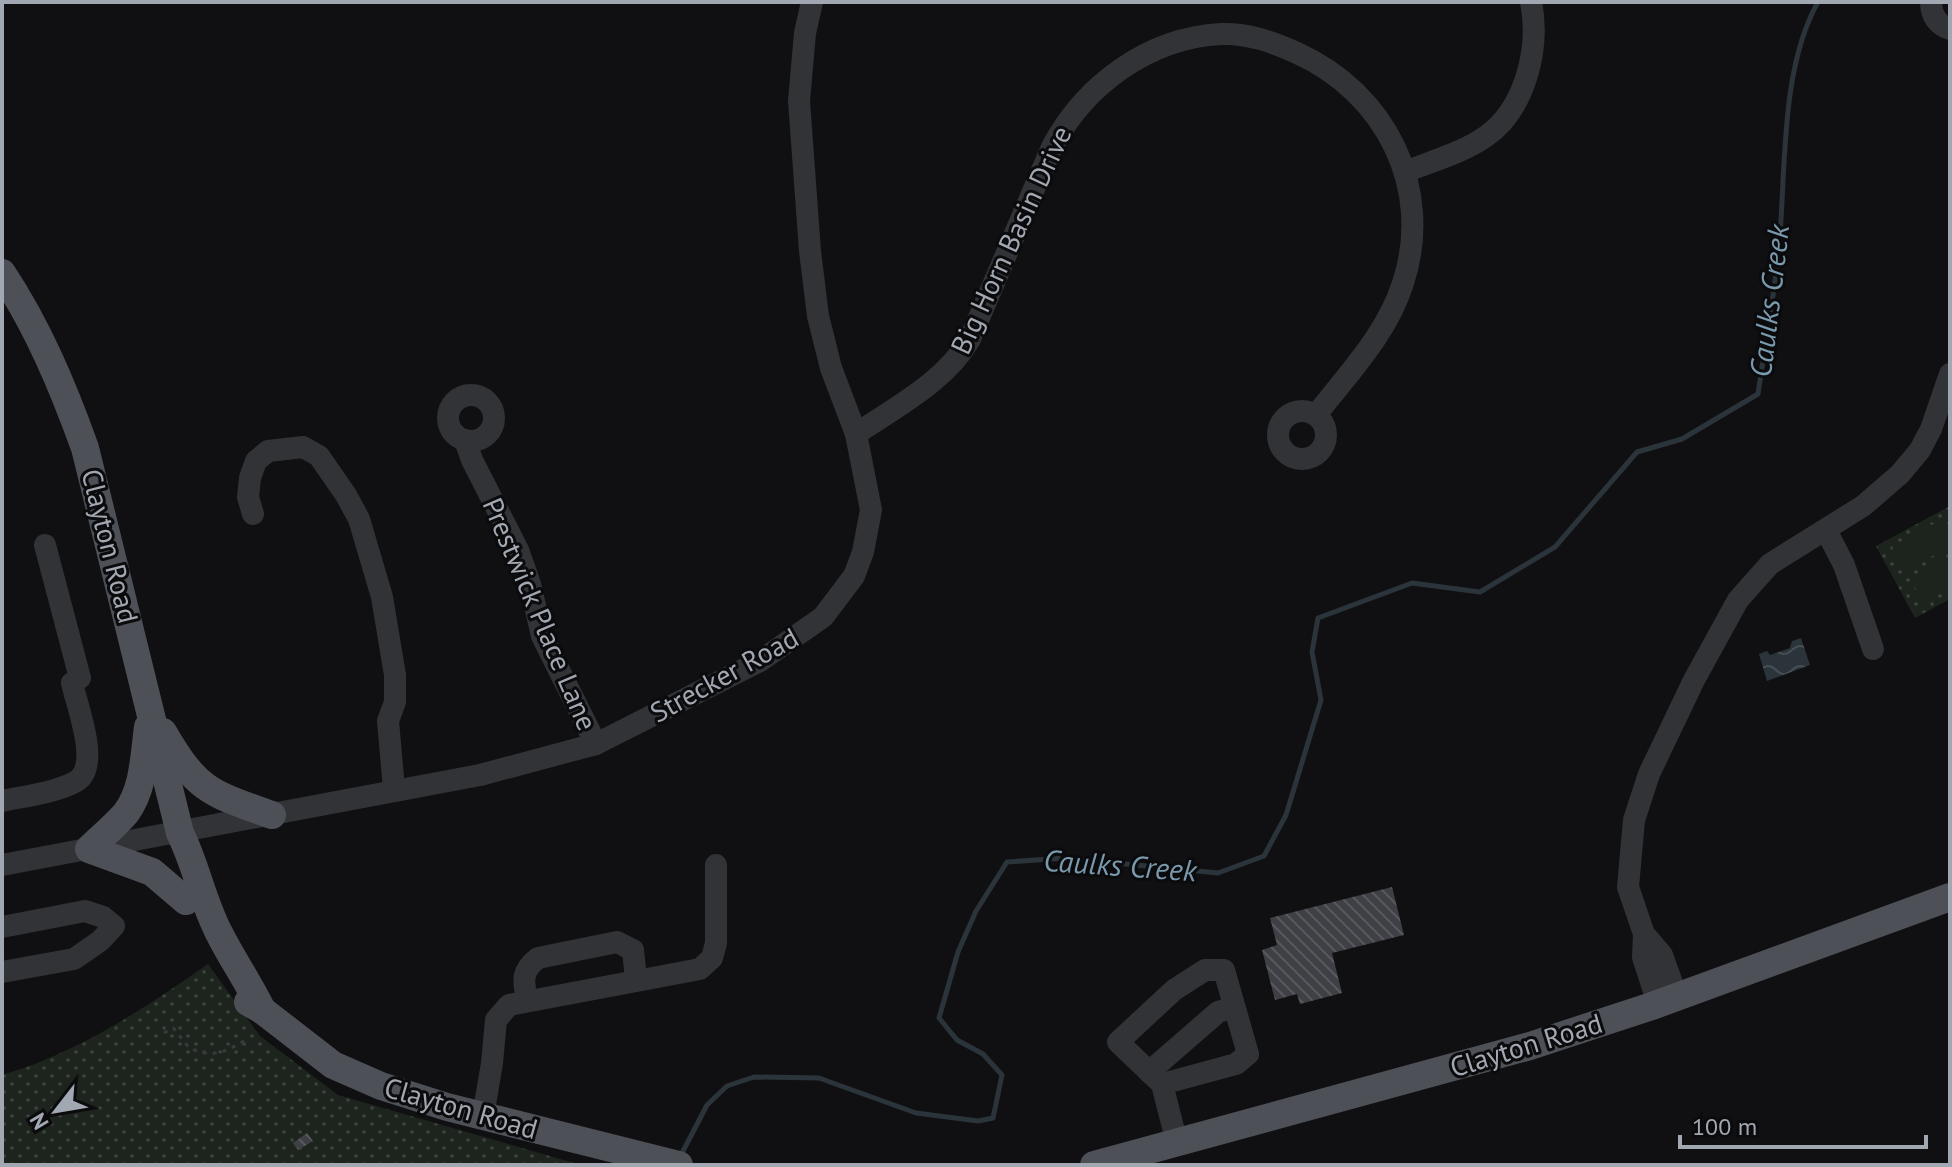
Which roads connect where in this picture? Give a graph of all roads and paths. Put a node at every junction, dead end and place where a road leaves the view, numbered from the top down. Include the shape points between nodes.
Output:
1 (812, 2) edge
2 (1531, 2) edge
3 (1931, 2) edge
4 (1950, 29) edge
5 (1405, 172) junction
6 (2, 273) edge
7 (1950, 374) edge
8 (1316, 415) dead end
9 (856, 434) junction
10 (465, 440) dead end
11 (253, 514) dead end
12 (1826, 530) junction
13 (45, 545) dead end
14 (1873, 649) dead end
15 (150, 711) junction
16 (596, 744) junction
17 (394, 789) junction
18 (2, 801) edge
19 (272, 815) junction
20 (180, 833) junction
21 (89, 849) junction
22 (2, 865) edge
23 (716, 865) dead end
24 (1950, 897) edge
25 (186, 901) junction
26 (2, 927) edge
27 (2, 972) edge
28 (636, 979) junction
29 (527, 1000) junction
30 (1667, 1000) junction
31 (1234, 1007) junction
32 (262, 1010) junction
33 (164, 1033) dead end
34 (248, 1038) dead end
35 (1156, 1078) junction
36 (483, 1116) junction
37 (1177, 1143) junction
38 (679, 1165) edge
39 (1094, 1165) edge

1 - 9 street, Strecker Road via 799,101 810,251 831,368
2 - 5 street via 1531,63 1499,125 1475,144
3 - 4 street via 1934,18
5 - 8 street, Big Horn Basin Drive via 1413,236 1403,285 1373,343
5 - 9 street, Big Horn Basin Drive via 1380,118 1314,60 1255,37 1221,34 1156,50 1123,67 1066,121 959,358
6 - 15 main road, Clayton Road via 35,328 85,448
7 - 12 street via 1920,450 1885,489
9 - 16 street, Strecker Road via 871,510 854,576 832,607 760,661
10 - 16 street, Prestwick Place Lane via 518,550 542,636
11 - 17 street via 248,497 256,461 268,451 303,447 319,456 359,519 382,597 395,675 395,702 388,721
12 - 14 street
12 - 30 street via 1770,564 1738,600 1649,774 1634,820 1628,887 1644,934 1662,955 1673,986
13 - 18 street via 80,678 72,683 89,762 72,784
15 - 19 main road via 194,778 222,798
15 - 20 main road, Clayton Road
15 - 21 main road via 141,782 132,804
16 - 17 street, Strecker Road via 480,775
17 - 19 street, Strecker Road
19 - 20 street, Strecker Road
20 - 21 street, Strecker Road
20 - 25 main road, Clayton Road via 178,870
20 - 32 main road, Clayton Road via 218,932
21 - 22 street, Strecker Road
21 - 25 main road via 152,872
23 - 28 street via 712,958 700,969
24 - 30 main road, Clayton Road
25 - 32 main road, Clayton Road via 234,995
26 - 27 street via 85,911 114,926 74,959
28 - 29 street
28 - 29 street via 633,950 617,942 538,958 522,977
29 - 36 street via 509,1005 496,1020
30 - 37 main road, Clayton Road via 1530,1046
31 - 35 street via 1218,1012
31 - 35 street via 1248,1054 1236,1064
31 - 35 street via 1224,970 1205,970 1174,990 1118,1042
32 - 36 main road, Clayton Road via 333,1065 381,1086
33 - 34 path via 173,1028 187,1045 207,1054 222,1053
35 - 37 street
36 - 38 main road, Clayton Road
37 - 39 main road, Clayton Road

